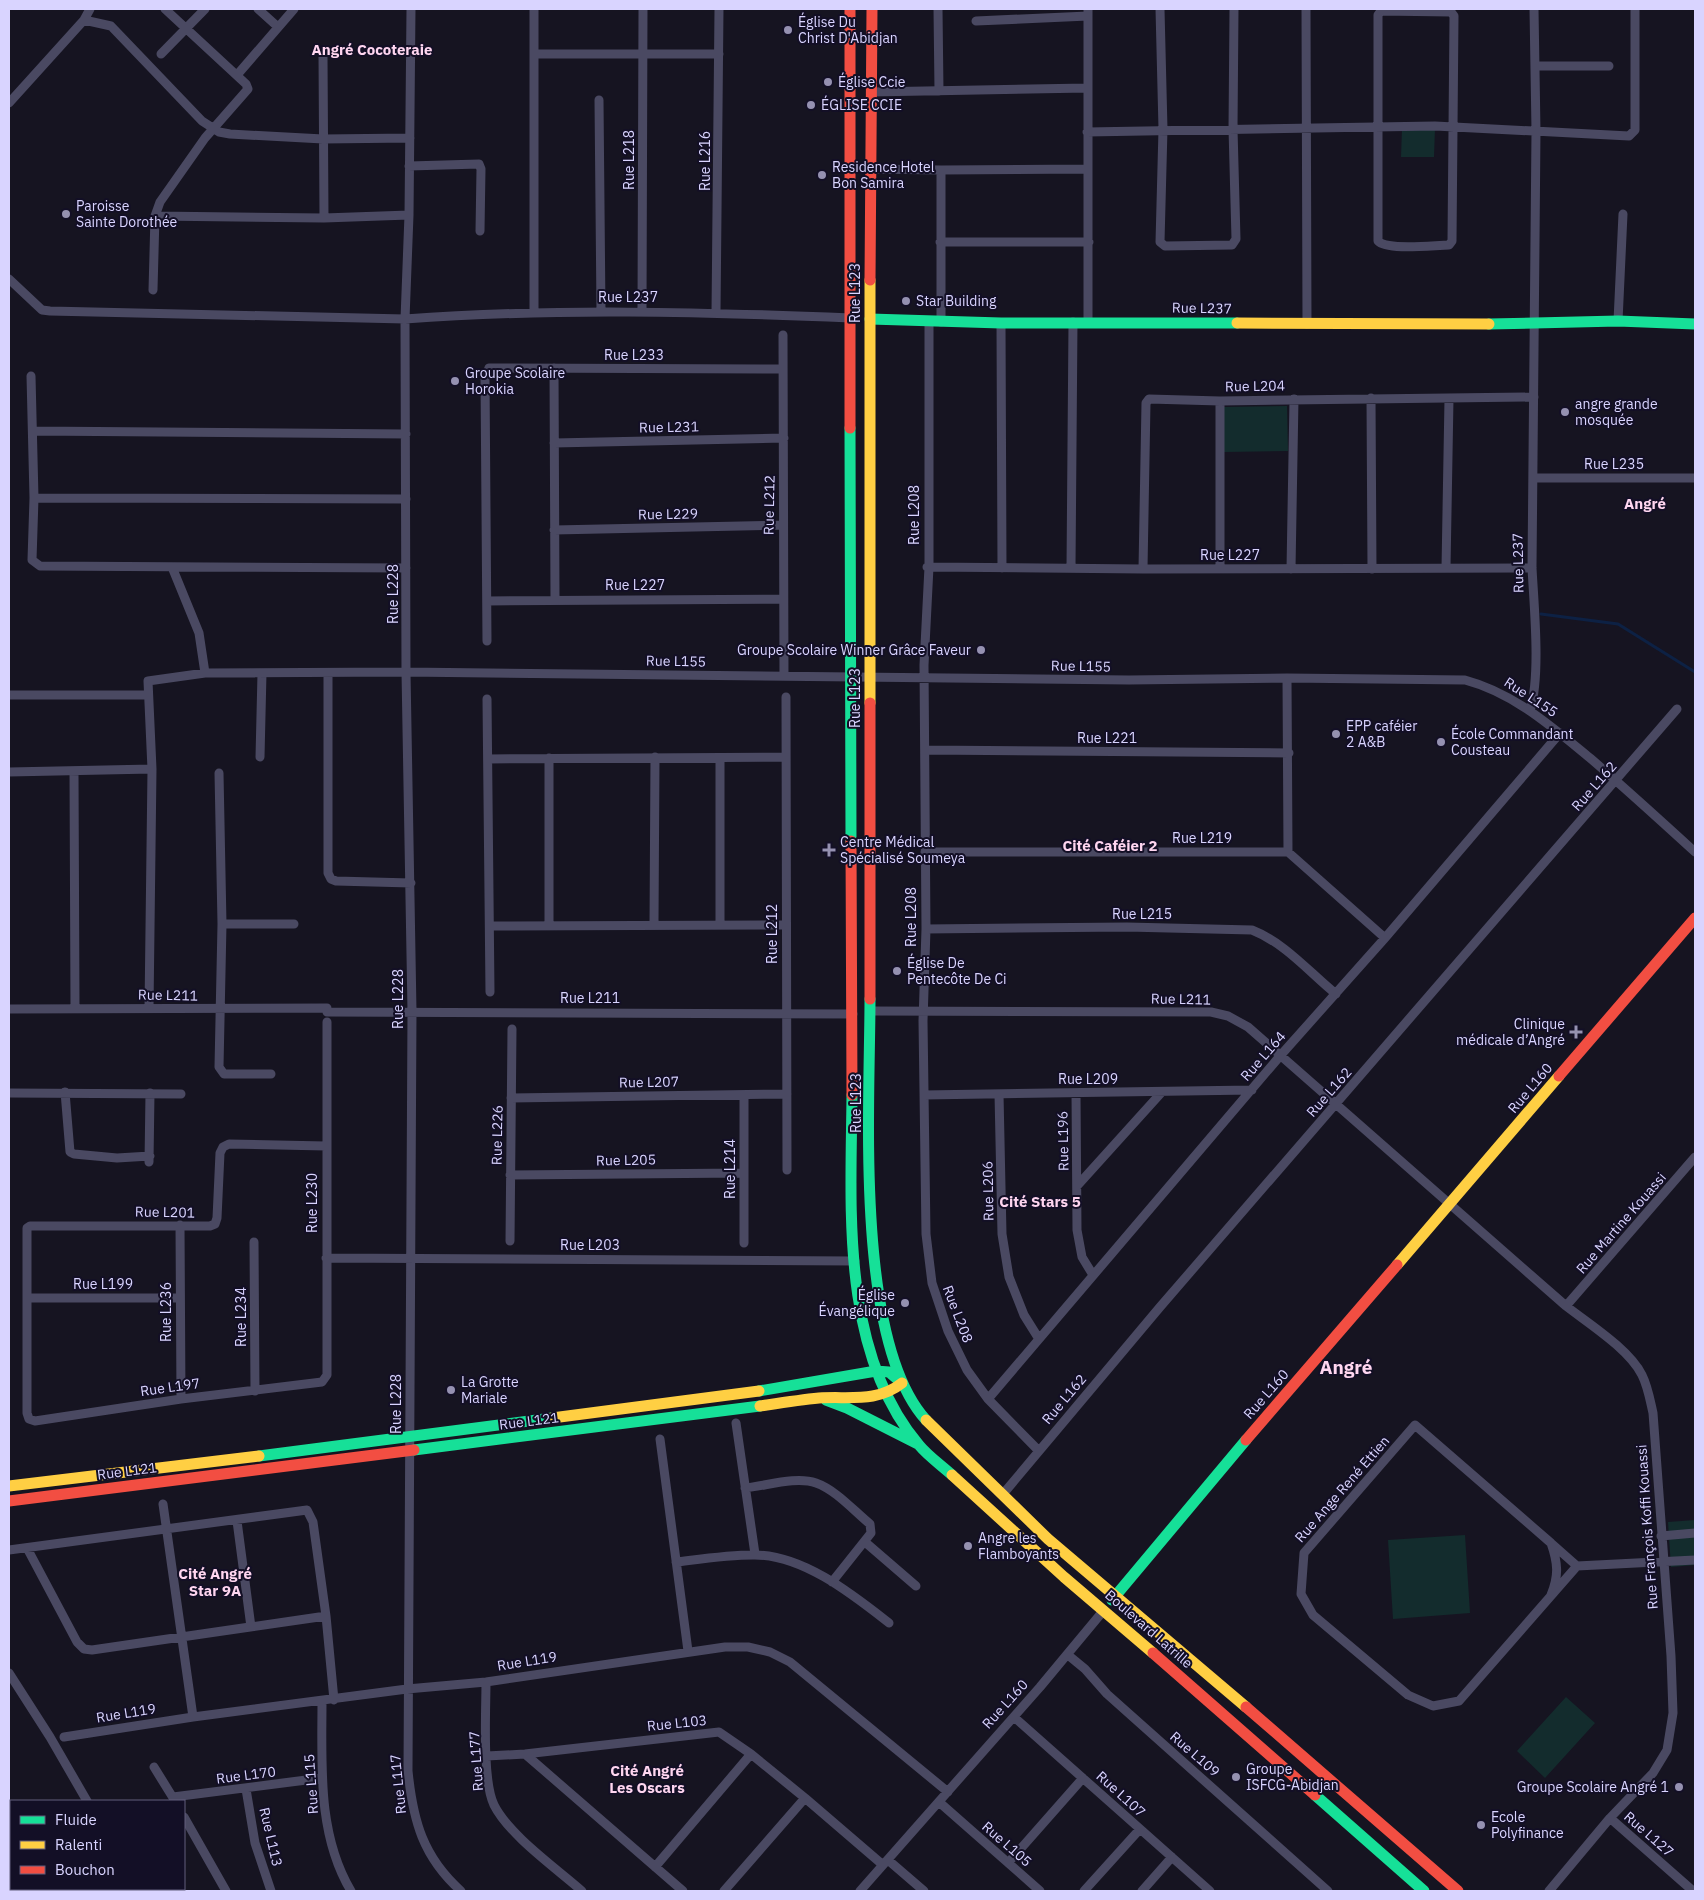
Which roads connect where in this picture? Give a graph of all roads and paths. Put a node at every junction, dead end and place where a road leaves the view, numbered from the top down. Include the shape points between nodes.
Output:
1 (90, 9) edge
2 (165, 9) edge
3 (205, 9) edge
4 (258, 9) edge
5 (294, 9) edge
6 (401, 9) edge
7 (534, 9) edge
8 (643, 9) edge
9 (719, 9) edge
10 (850, 9) edge
11 (872, 9) edge
12 (938, 9) edge
13 (1160, 9) edge
14 (1234, 9) edge
15 (1306, 9) edge
16 (1534, 9) edge
17 (1634, 9) edge
18 (411, 12) edge
19 (1088, 12) edge
20 (84, 20) junction
21 (976, 21) dead end
22 (278, 27) junction
23 (186, 28) junction
24 (161, 54) dead end
25 (535, 54) junction
26 (719, 54) junction
27 (322, 55) dead end
28 (643, 55) junction
29 (1535, 66) junction
30 (1609, 66) dead end
31 (238, 75) junction
32 (1086, 88) junction
33 (939, 91) junction
34 (871, 92) junction
35 (599, 100) dead end
36 (9, 103) edge
37 (1454, 126) junction
38 (1306, 127) junction
39 (213, 128) junction
40 (1233, 128) junction
41 (1378, 128) junction
42 (1163, 129) junction
43 (1536, 131) junction
44 (1087, 132) junction
45 (410, 138) junction
46 (323, 139) junction
47 (409, 166) junction
48 (1087, 169) junction
49 (870, 170) junction
50 (941, 170) junction
51 (1623, 214) dead end
52 (409, 215) junction
53 (154, 216) junction
54 (324, 218) junction
55 (480, 231) dead end
56 (940, 242) junction
57 (1089, 242) junction
58 (9, 279) edge
59 (152, 290) dead end
60 (642, 311) junction
61 (601, 312) junction
62 (534, 313) junction
63 (716, 313) junction
64 (406, 314) junction
65 (851, 318) junction
66 (870, 319) junction
67 (1618, 321) junction
68 (928, 322) junction
69 (941, 322) junction
70 (1073, 322) junction
71 (1088, 322) junction
72 (1001, 323) junction
73 (1307, 324) junction
74 (1534, 324) junction
75 (1695, 324) edge
76 (783, 335) dead end
77 (554, 368) junction
78 (783, 369) junction
79 (31, 376) dead end
80 (1534, 397) junction
81 (1371, 398) junction
82 (1294, 399) junction
83 (1449, 399) junction
84 (1220, 401) junction
85 (33, 430) junction
86 (406, 434) junction
87 (784, 438) junction
88 (554, 443) junction
89 (1534, 478) junction
90 (1695, 478) edge
91 (34, 498) junction
92 (406, 498) junction
93 (783, 525) junction
94 (554, 530) junction
95 (172, 567) junction
96 (927, 567) junction
97 (406, 568) junction
98 (1002, 568) junction
99 (1071, 568) junction
100 (1446, 568) junction
101 (1532, 568) junction
102 (1143, 569) junction
103 (1220, 569) junction
104 (1291, 569) junction
105 (1372, 569) junction
106 (555, 599) junction
107 (784, 599) junction
108 (487, 601) junction
109 (487, 640) dead end
110 (406, 672) junction
111 (204, 673) junction
112 (262, 673) junction
113 (328, 673) junction
114 (784, 676) junction
115 (870, 676) junction
116 (850, 677) junction
117 (925, 677) junction
118 (1287, 678) junction
119 (9, 695) edge
120 (148, 695) junction
121 (786, 697) dead end
122 (487, 699) dead end
123 (1677, 709) dead end
124 (1530, 711) junction
125 (1560, 733) junction
126 (925, 750) junction
127 (1289, 753) junction
128 (260, 757) dead end
129 (655, 757) junction
130 (785, 757) junction
131 (549, 758) junction
132 (720, 758) junction
133 (488, 759) junction
134 (152, 769) junction
135 (9, 772) edge
136 (74, 772) junction
137 (218, 773) dead end
138 (1617, 781) junction
139 (925, 852) junction
140 (1288, 852) junction
141 (1695, 852) edge
142 (411, 882) junction
143 (1695, 918) edge
144 (222, 924) junction
145 (294, 924) dead end
146 (654, 924) junction
147 (549, 925) junction
148 (720, 925) junction
149 (786, 925) junction
150 (490, 926) junction
151 (926, 929) junction
152 (1385, 938) junction
153 (490, 992) dead end
154 (1336, 994) junction
155 (75, 1007) junction
156 (150, 1008) junction
157 (9, 1009) edge
158 (220, 1009) junction
159 (412, 1012) junction
160 (871, 1012) junction
161 (923, 1012) junction
162 (786, 1013) junction
163 (853, 1014) junction
164 (327, 1022) dead end
165 (512, 1029) dead end
166 (1280, 1056) junction
167 (271, 1074) dead end
168 (1252, 1090) junction
169 (65, 1092) junction
170 (9, 1093) edge
171 (1076, 1093) junction
172 (1161, 1093) junction
173 (150, 1094) junction
174 (181, 1094) dead end
175 (787, 1094) junction
176 (924, 1094) junction
177 (1000, 1094) junction
178 (744, 1095) junction
179 (511, 1098) junction
180 (1336, 1106) junction
181 (326, 1146) junction
182 (1695, 1158) edge
183 (787, 1170) dead end
184 (743, 1173) junction
185 (510, 1175) junction
186 (1077, 1186) junction
187 (1450, 1205) junction
188 (180, 1225) junction
189 (510, 1241) dead end
190 (254, 1242) dead end
191 (744, 1243) dead end
192 (326, 1258) junction
193 (410, 1258) junction
194 (855, 1261) junction
195 (1093, 1276) junction
196 (27, 1298) junction
197 (179, 1298) junction
198 (1566, 1306) junction
199 (1039, 1339) junction
200 (876, 1370) junction
201 (322, 1382) joint
202 (902, 1383) junction
203 (255, 1391) junction
204 (887, 1394) junction
205 (820, 1398) junction
206 (181, 1399) junction
207 (988, 1399) junction
208 (736, 1423) dead end
209 (410, 1438) junction
210 (660, 1439) dead end
211 (918, 1445) junction
212 (1038, 1450) junction
213 (410, 1451) junction
214 (9, 1486) edge
215 (746, 1488) junction
216 (1003, 1494) junction
217 (9, 1501) edge
218 (163, 1504) dead end
219 (236, 1521) junction
220 (166, 1530) junction
221 (1695, 1533) edge
222 (1661, 1536) junction
223 (865, 1542) junction
224 (1551, 1543) junction
225 (27, 1548) junction
226 (9, 1550) edge
227 (755, 1554) junction
228 (1695, 1560) edge
229 (676, 1562) junction
230 (1663, 1563) junction
231 (1577, 1566) junction
232 (832, 1582) junction
233 (916, 1586) dead end
234 (1551, 1595) junction
235 (1115, 1596) junction
236 (1104, 1610) junction
237 (326, 1616) junction
238 (889, 1623) dead end
239 (251, 1627) junction
240 (181, 1637) junction
241 (688, 1651) junction
242 (1068, 1655) junction
243 (9, 1673) edge
244 (486, 1682) junction
245 (407, 1688) junction
246 (334, 1700) junction
247 (322, 1701) junction
248 (192, 1717) junction
249 (1014, 1717) junction
250 (64, 1736) dead end
251 (525, 1754) junction
252 (751, 1754) junction
253 (487, 1756) junction
254 (154, 1767) dead end
255 (322, 1778) junction
256 (1083, 1778) junction
257 (246, 1789) junction
258 (948, 1792) junction
259 (806, 1798) junction
260 (174, 1799) edge
261 (86, 1800) edge
262 (939, 1802) junction
263 (1610, 1818) junction
264 (185, 1819) edge
265 (1140, 1829) junction
266 (1172, 1858) junction
267 (885, 1862) junction
268 (1008, 1863) junction
269 (655, 1867) junction
270 (226, 1891) edge
271 (271, 1891) edge
272 (351, 1891) edge
273 (461, 1891) edge
274 (582, 1891) edge
275 (683, 1891) edge
276 (724, 1891) edge
277 (860, 1891) edge
278 (924, 1891) edge
279 (1040, 1891) edge
280 (1084, 1891) edge
281 (1142, 1891) edge
282 (1210, 1891) edge
283 (1328, 1891) edge
284 (1424, 1891) edge
285 (1458, 1891) edge
286 (1549, 1891) edge
287 (1693, 1891) edge

1 - 20 street
2 - 23 street
3 - 23 street
4 - 22 street
5 - 22 street
6 - 18 street
7 - 25 street
8 - 28 street, Rue L218
9 - 26 street, Rue L216
10 - 65 main road, Rue L123
11 - 34 main road, Rue L123
12 - 33 street
13 - 42 street
14 - 40 street
15 - 38 street
16 - 29 street
17 - 43 street via 1635,130 1632,134
18 - 45 street, Rue L228
19 - 21 street
19 - 32 street
20 - 36 street
20 - 39 street via 111,26 202,121
22 - 31 street
23 - 24 street
23 - 31 street
25 - 28 street
25 - 62 street
26 - 28 street
26 - 63 street, Rue L216
27 - 46 street
28 - 60 street, Rue L218
29 - 30 street
29 - 43 street
31 - 39 street via 248,89
32 - 33 street
32 - 44 street
33 - 34 street
34 - 49 main road, Rue L123
35 - 61 street
37 - 41 street
37 - 41 street via 1454,14 1381,11 1378,16
37 - 41 street via 1449,245 1383,245 1378,241
37 - 43 street
38 - 40 street
38 - 41 street
38 - 73 street
39 - 46 street via 230,134
39 - 53 street via 183,167
40 - 42 street
40 - 42 street via 1235,243 1165,246 1160,242
42 - 44 street
43 - 74 street
44 - 48 street
45 - 46 street
45 - 47 street, Rue L228
46 - 54 street
47 - 52 street, Rue L228
47 - 55 street via 479,164 482,169
48 - 50 street
48 - 57 street
49 - 50 street
49 - 66 main road, Rue L123
50 - 56 street
51 - 67 street
52 - 54 street
52 - 64 street, Rue L228
53 - 54 street
53 - 59 street
56 - 57 street
56 - 69 street
57 - 71 street
58 - 64 street, Rue L237 via 42,310 50,312
60 - 61 street, Rue L237
60 - 63 street, Rue L237
61 - 62 street, Rue L237
62 - 64 street, Rue L237
63 - 65 street, Rue L237
64 - 86 street, Rue L228
65 - 116 main road, Rue L123
66 - 68 main road, Rue L237
66 - 115 main road, Rue L123
67 - 74 main road, Rue L237
67 - 75 main road, Rue L237
68 - 69 main road, Rue L237
68 - 96 street, Rue L208
69 - 72 main road, Rue L237
70 - 71 main road, Rue L237
70 - 72 main road, Rue L237
70 - 99 street
71 - 73 main road, Rue L237
72 - 98 street
73 - 74 main road, Rue L237
74 - 80 street, Rue L237
76 - 78 street, Rue L212
77 - 78 street, Rue L233
77 - 88 street
77 - 108 street, Rue L233 via 490,368 486,372
78 - 87 street, Rue L212
79 - 85 street
80 - 83 street, Rue L204
80 - 89 street, Rue L237
81 - 82 street, Rue L204
81 - 83 street, Rue L204
81 - 105 street
82 - 84 street, Rue L204
82 - 104 street
83 - 100 street
84 - 102 street, Rue L204 via 1149,399 1146,403
84 - 103 street
85 - 86 street
85 - 91 street
86 - 92 street, Rue L228
87 - 88 street, Rue L231
87 - 93 street, Rue L212
88 - 94 street
89 - 90 street, Rue L235
89 - 101 street, Rue L237
91 - 92 street
91 - 95 street via 32,560 35,564
92 - 97 street, Rue L228
93 - 94 street, Rue L229
93 - 107 street, Rue L212
94 - 106 street
95 - 97 street
95 - 111 street via 199,633
96 - 98 street, Rue L227
96 - 117 street, Rue L208
97 - 110 street, Rue L228
98 - 99 street, Rue L227
99 - 102 street, Rue L227
100 - 101 street, Rue L227
100 - 105 street, Rue L227
101 - 124 street, Rue L237 via 1534,678
102 - 103 street, Rue L227
103 - 104 street, Rue L227
104 - 105 street, Rue L227
106 - 107 street, Rue L227
106 - 108 street, Rue L227
107 - 114 street, Rue L212
108 - 109 street
110 - 113 street, Rue L155
110 - 114 street, Rue L155
110 - 142 street, Rue L228
111 - 112 street, Rue L155
111 - 120 street, Rue L155 via 148,681
112 - 113 street, Rue L155
112 - 128 street
113 - 142 street via 330,879
114 - 116 street, Rue L155
115 - 116 street, Rue L155
115 - 117 street, Rue L155
115 - 160 main road, Rue L123
116 - 163 main road, Rue L123
117 - 118 street, Rue L155
117 - 126 street, Rue L208
118 - 124 street, Rue L155 via 1465,680 1493,689
118 - 127 street
119 - 120 street
120 - 134 street
121 - 130 street, Rue L212
122 - 133 street
123 - 138 street, Rue L162
124 - 125 street, Rue L155
125 - 138 street, Rue L155
125 - 152 street, Rue L164
126 - 127 street, Rue L221
126 - 139 street, Rue L208
127 - 140 street
129 - 131 street
129 - 132 street
129 - 146 street
130 - 132 street
130 - 149 street, Rue L212
131 - 133 street
131 - 147 street
132 - 148 street
133 - 150 street
134 - 136 street
134 - 156 street
135 - 136 street
136 - 155 street
137 - 144 street
138 - 141 street, Rue L155
138 - 180 street, Rue L162
139 - 140 street, Rue L219
139 - 151 street, Rue L208
140 - 152 street
142 - 159 street, Rue L228
143 - 187 main road, Rue L160
144 - 145 street
144 - 158 street
146 - 147 street
146 - 148 street
147 - 150 street
148 - 149 street
149 - 162 street, Rue L212
150 - 153 street
151 - 154 street, Rue L215 via 1127,927 1252,930 1282,946
151 - 161 street, Rue L208
152 - 154 street, Rue L164
154 - 166 street, Rue L164
155 - 156 street, Rue L211
155 - 157 street, Rue L211
156 - 158 street, Rue L211
158 - 159 street, Rue L211
158 - 167 street via 221,1072
159 - 162 street, Rue L211
159 - 193 street, Rue L228
160 - 161 street, Rue L211
160 - 202 main road, Rue L123 via 870,1192 873,1247 884,1323
161 - 166 street, Rue L211 via 1211,1012 1228,1016 1248,1027
161 - 176 street, Rue L208
162 - 163 street, Rue L211
162 - 175 street, Rue L212
163 - 194 main road, Rue L123 via 850,1216
164 - 181 street, Rue L230
165 - 179 street, Rue L226
166 - 168 street, Rue L164
166 - 180 street, Rue L211
168 - 172 street, Rue L209
168 - 195 street, Rue L164
169 - 170 street
169 - 173 street
169 - 173 street via 70,1152 150,1159
171 - 172 street, Rue L209
171 - 177 street, Rue L209
171 - 186 street, Rue L196
172 - 186 street
173 - 174 street
175 - 178 street, Rue L207
175 - 183 street, Rue L212
176 - 177 street, Rue L209
176 - 207 street, Rue L208 via 925,1207 932,1283 948,1331 967,1370
177 - 199 street, Rue L206 via 1002,1234 1009,1277 1024,1315
178 - 179 street, Rue L207
178 - 184 street, Rue L214
179 - 185 street, Rue L226
180 - 187 street, Rue L211
180 - 212 street, Rue L162
181 - 188 street, Rue L201 via 229,1144 222,1147 215,1224
181 - 192 street, Rue L230
182 - 198 street, Rue Martine Kouassi
184 - 185 street, Rue L205
184 - 191 street, Rue L214
185 - 189 street, Rue L226
186 - 195 street, Rue L196 via 1077,1230 1082,1257
187 - 198 street, Rue François Koffi Kouassi
187 - 235 main road, Rue L160
188 - 196 street, Rue L201 via 30,1226 26,1232
188 - 197 street, Rue L236
190 - 203 street, Rue L234
192 - 193 street, Rue L203
192 - 201 street, Rue L230 via 327,1375
193 - 194 street, Rue L203
193 - 209 street, Rue L228
194 - 200 main road, Rue L123 via 866,1336
195 - 199 street, Rue L164
196 - 197 street, Rue L199
196 - 206 street, Rue L197 via 29,1419 35,1421
197 - 206 street, Rue L236
198 - 222 street, Rue François Koffi Kouassi via 1620,1350 1641,1372 1647,1386
199 - 207 street, Rue L164
200 - 202 main road via 889,1372
200 - 204 main road, Boulevard Latrille
200 - 209 main road via 760,1391
201 - 203 street, Rue L197
202 - 204 main road
202 - 216 main road, Boulevard Latrille via 924,1418
203 - 206 street, Rue L197
204 - 205 main road, Rue L121
204 - 211 main road, Boulevard Latrille
205 - 211 main road via 847,1408
205 - 213 main road, Rue L121
207 - 212 street, Rue L208
208 - 215 street
209 - 213 street, Rue L228
209 - 214 main road
210 - 229 street
211 - 236 main road, Boulevard Latrille
212 - 216 street, Rue L162
213 - 217 main road, Rue L121
213 - 245 street, Rue L228
215 - 223 street via 817,1483 870,1524 871,1533
215 - 227 street
216 - 235 main road, Boulevard Latrille via 1048,1539
218 - 220 street
219 - 220 street
219 - 237 street via 308,1510 313,1522
219 - 239 street
220 - 225 street
220 - 240 street
221 - 222 street
222 - 230 street, Rue François Koffi Kouassi
223 - 232 street
223 - 233 street
224 - 231 street, Rue Ange René Ettien
224 - 234 street, Rue Ange René Ettien via 1558,1570
224 - 234 street, Rue Ange René Ettien via 1415,1425 1304,1553 1301,1594 1312,1615 1360,1657 1408,1695 1434,1706 1459,1701
225 - 226 street
225 - 240 street via 84,1649
227 - 229 street
227 - 232 street via 781,1559
228 - 230 street
229 - 241 street
230 - 231 street
230 - 263 street, Rue François Koffi Kouassi via 1673,1713 1667,1750 1653,1773
231 - 234 street, Rue Ange René Ettien
232 - 238 street
235 - 236 main road, Rue L160
235 - 285 main road, Boulevard Latrille
236 - 242 street, Rue L160
236 - 284 main road, Boulevard Latrille
237 - 239 street
237 - 246 street
239 - 240 street
240 - 248 street
241 - 244 street, Rue L119
241 - 258 street, Rue L119 via 748,1647 770,1652 790,1662
242 - 249 street, Rue L160
242 - 283 street, Rue L109 via 1113,1700
243 - 261 street
244 - 245 street, Rue L119
244 - 253 street, Rue L177
245 - 246 street, Rue L119
245 - 273 street, Rue L117 via 408,1772 417,1824 424,1846 436,1865
246 - 247 street, Rue L119
247 - 248 street, Rue L119
247 - 255 street, Rue L115
248 - 250 street, Rue L119
249 - 256 street, Rue L107
249 - 258 street, Rue L160
251 - 252 street, Rue L103 via 719,1732
251 - 253 street, Rue L103
251 - 269 street
252 - 259 street, Rue L103
252 - 269 street
253 - 274 street, Rue L177 via 494,1804 508,1826
254 - 260 street
255 - 257 street, Rue L170
255 - 272 street, Rue L115 via 324,1807 336,1858
256 - 265 street, Rue L107
256 - 268 street
257 - 260 street, Rue L170
257 - 271 street, Rue L113 via 256,1843
258 - 262 street, Rue L160
259 - 267 street, Rue L103
259 - 276 street
262 - 267 street, Rue L160
262 - 268 street, Rue L105
263 - 286 street, Rue François Koffi Kouassi
263 - 287 street, Rue L127
264 - 270 street
265 - 266 street, Rue L107
265 - 280 street
266 - 281 street
266 - 282 street, Rue L107
267 - 277 street, Rue L160
267 - 278 street, Rue L103
268 - 279 street, Rue L105
269 - 275 street

